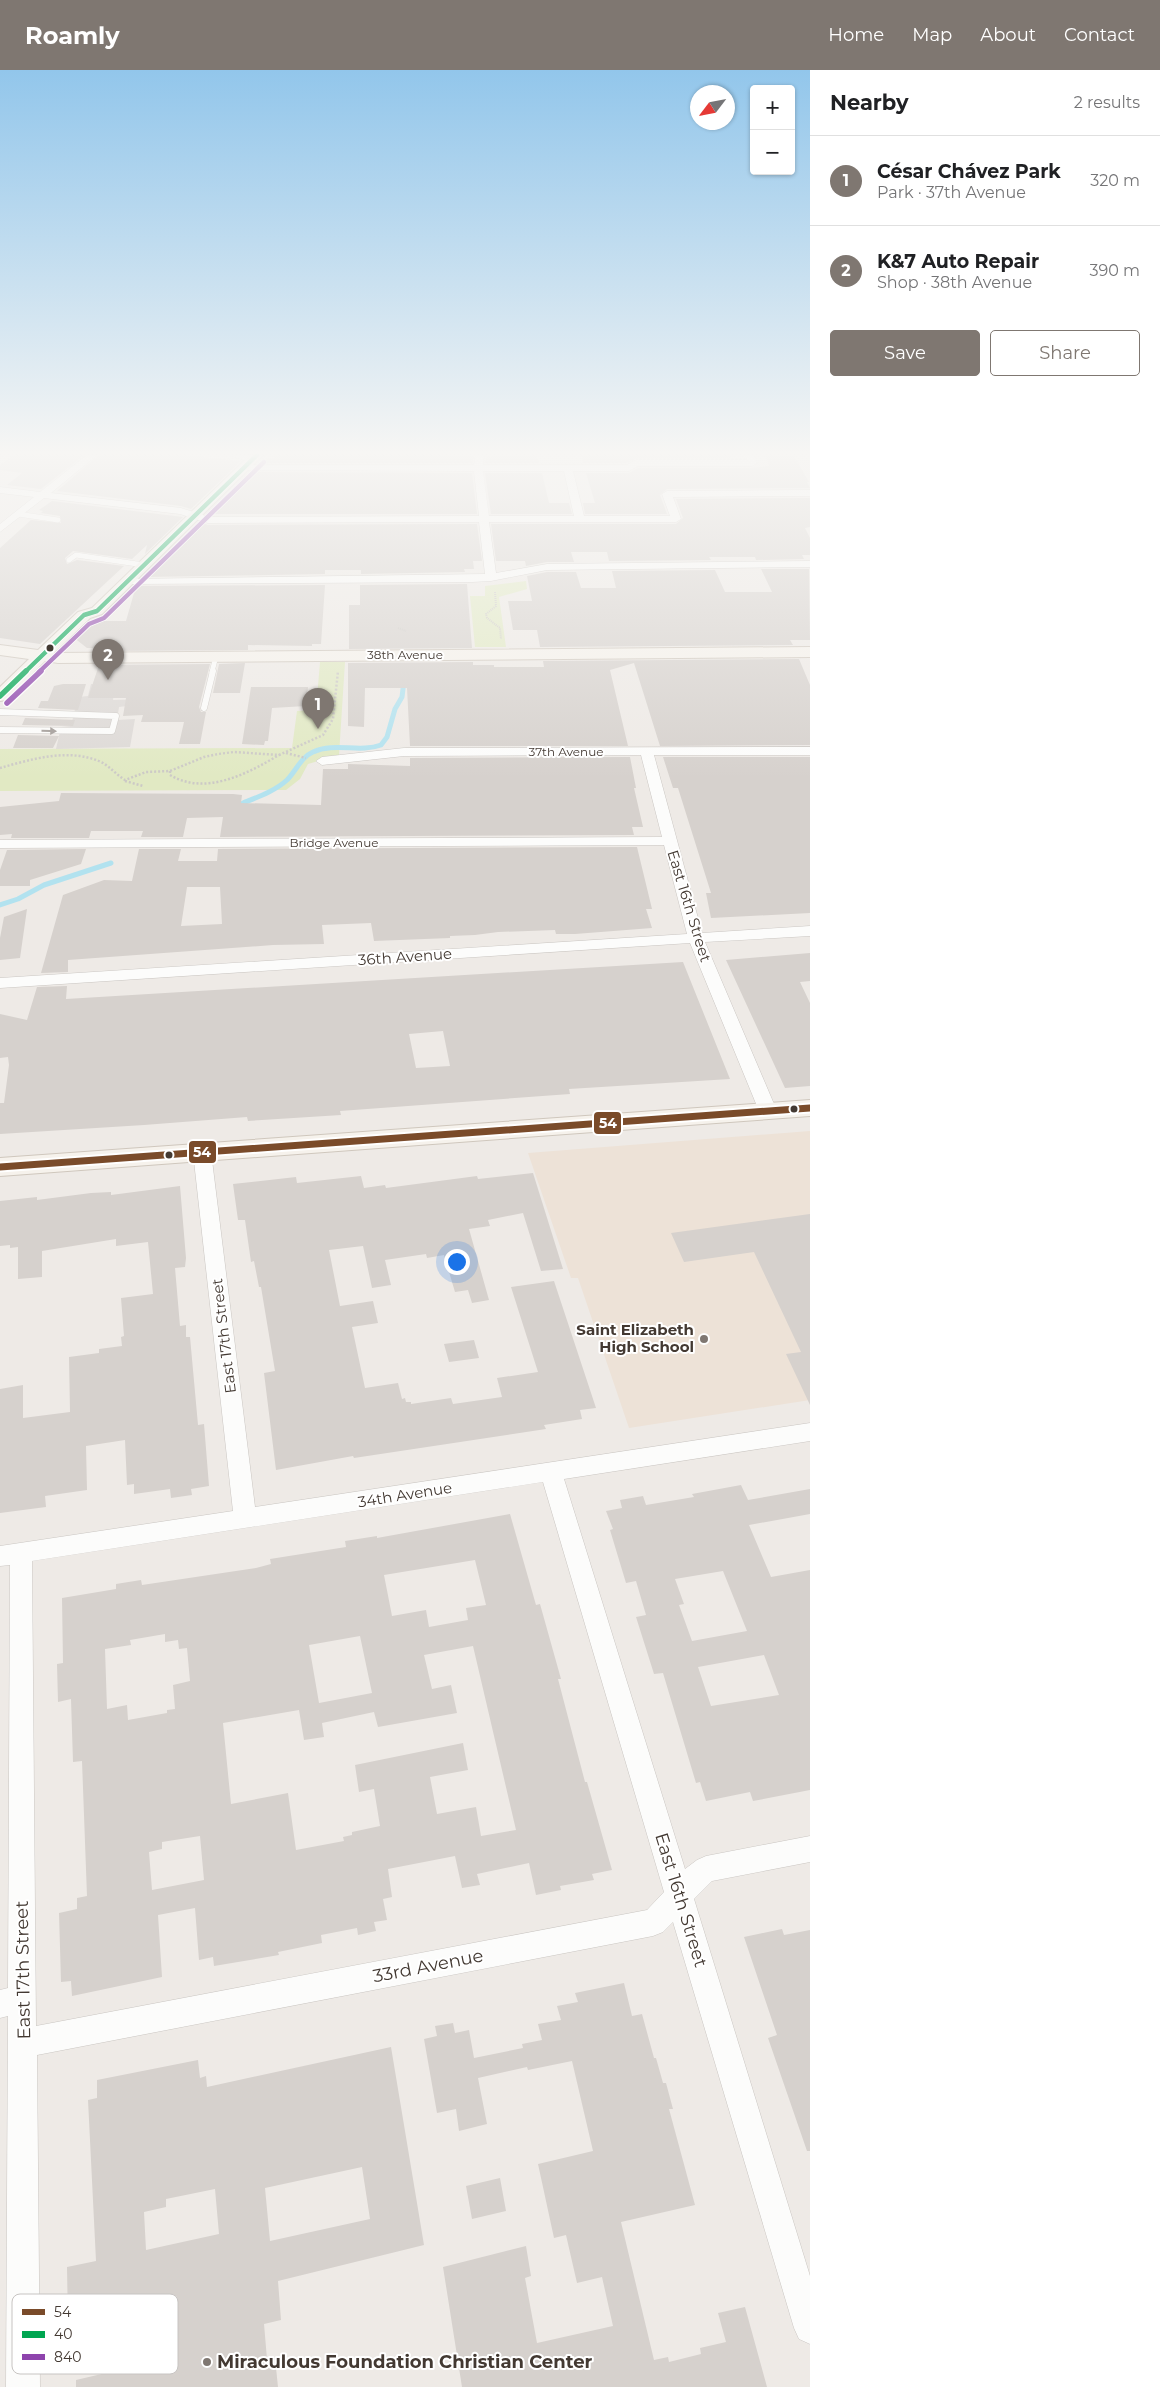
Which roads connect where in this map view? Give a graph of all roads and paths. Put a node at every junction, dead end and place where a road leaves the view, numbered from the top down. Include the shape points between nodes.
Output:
1 (131, 563) edge
2 (489, 563) edge
3 (810, 564) edge
4 (144, 565) joint
5 (491, 578) junction
6 (128, 581) junction
7 (398, 628) dead end
8 (406, 631) dead end
9 (0, 650) edge
10 (810, 652) edge
11 (503, 654) junction
12 (340, 655) junction
13 (216, 656) junction
14 (49, 657) junction
15 (0, 696) edge
16 (0, 708) edge
17 (204, 708) dead end
18 (0, 712) edge
19 (0, 730) edge
20 (810, 751) edge
21 (647, 752) junction
22 (279, 755) junction
23 (322, 761) dead end
24 (0, 768) edge
25 (170, 771) junction
26 (125, 780) junction
27 (143, 786) dead end
28 (668, 841) junction
29 (0, 844) edge
30 (810, 931) edge
31 (696, 939) junction
32 (0, 983) edge
33 (810, 1108) edge
34 (768, 1111) junction
35 (202, 1152) junction
36 (0, 1167) edge
37 (810, 1432) edge
38 (551, 1472) junction
39 (245, 1519) junction
40 (10, 1554) edge
41 (810, 1849) edge
42 (680, 1893) junction
43 (11, 2001) edge
44 (24, 2043) junction
45 (23, 2294) edge
46 (810, 2328) edge
47 (23, 2374) edge
48 (23, 2387) edge

1 - 4 lane
2 - 5 street
3 - 5 street via 547,566
4 - 6 main road
5 - 6 street
5 - 11 path via 497,602 489,610 487,618 500,628
6 - 14 main road via 97,611 84,615
7 - 8 path
9 - 14 main road, 38th Avenue
10 - 11 main road, 38th Avenue
11 - 12 main road, 38th Avenue
12 - 13 main road, 38th Avenue
12 - 22 path via 333,719 322,735
13 - 14 main road, 38th Avenue
13 - 17 lane
14 - 15 main road
14 - 16 main road via 13,703
19 -> 18 lane via 112,731 116,716
20 - 21 street, 37th Avenue
21 - 23 street, 37th Avenue via 404,752
21 - 28 street, East 16th Street
22 - 25 path via 241,752 204,756
22 - 25 path via 246,774 208,782 174,779
24 - 26 path via 44,757 80,757 102,762
25 - 26 path via 146,772
26 - 27 path
28 - 29 street, Bridge Avenue
28 - 31 street, East 16th Street
30 - 31 street, 36th Avenue
31 - 32 street, 36th Avenue
31 - 34 street, East 16th Street
33 - 34 main road
34 - 35 main road
35 - 36 main road
35 - 39 street, East 17th Street
37 - 38 street, 34th Avenue
38 - 39 street, 34th Avenue
38 - 42 street, East 16th Street
39 - 40 street, 34th Avenue
40 - 43 street, East 17th Street
41 - 42 street, 33rd Avenue via 706,1869
42 - 44 street, 33rd Avenue via 666,1912 653,1922
42 - 46 street, East 16th Street
43 - 44 street, East 17th Street
44 - 45 street, East 17th Street
47 - 48 street, East 17th Street

